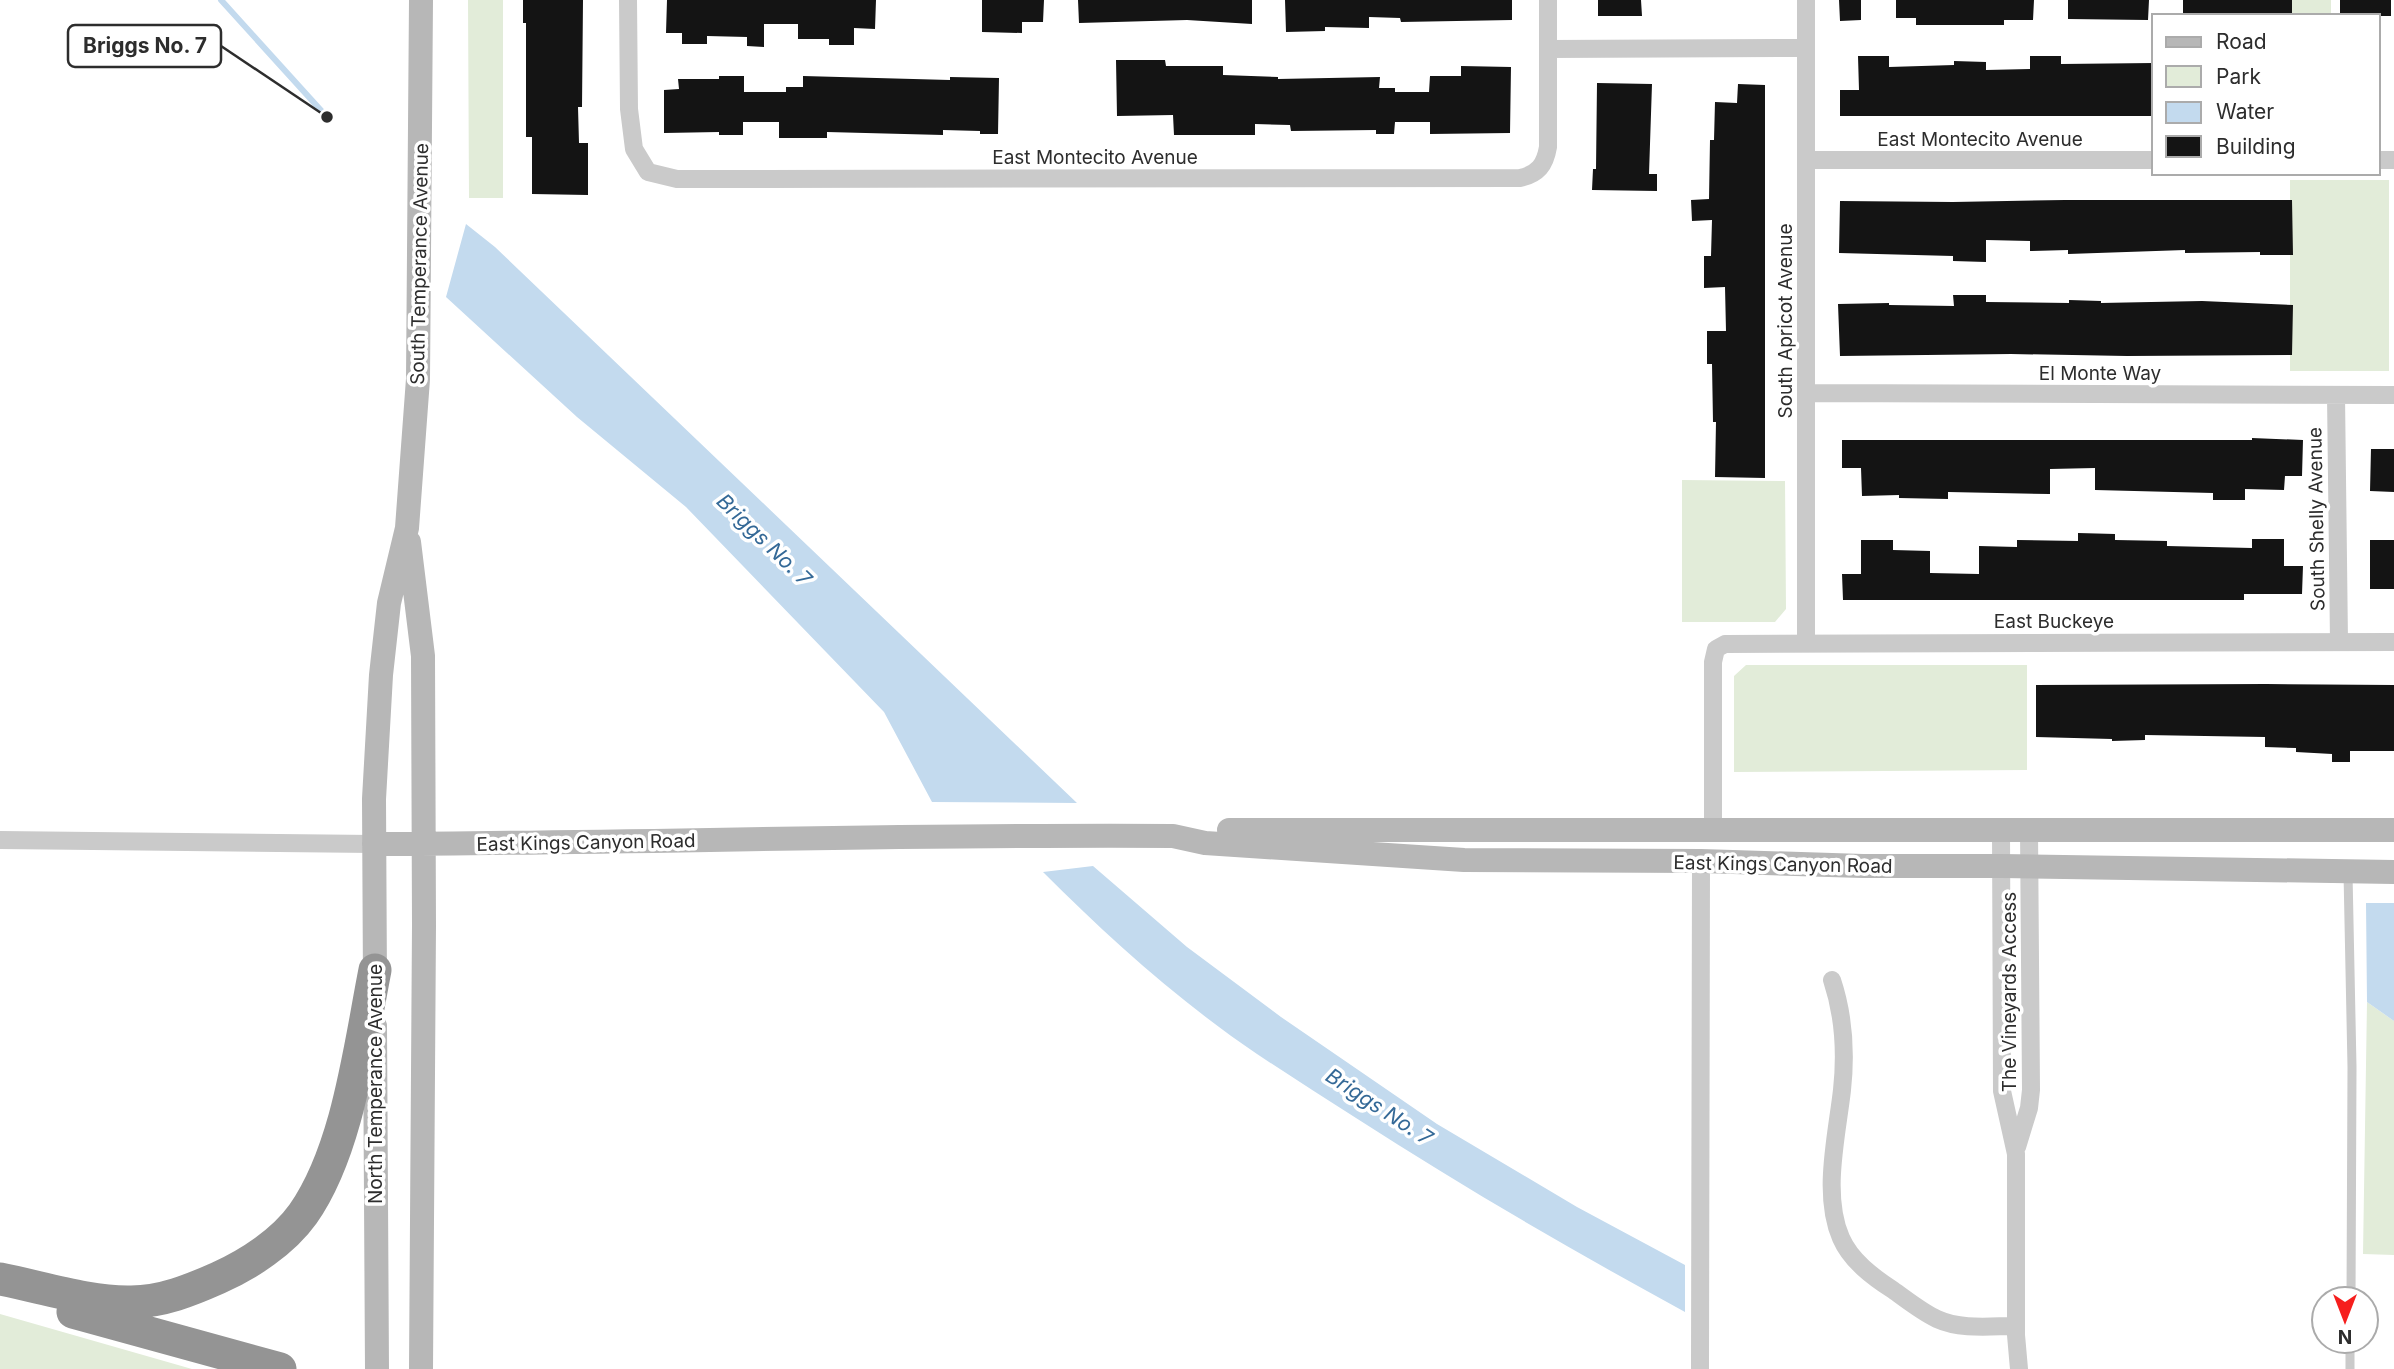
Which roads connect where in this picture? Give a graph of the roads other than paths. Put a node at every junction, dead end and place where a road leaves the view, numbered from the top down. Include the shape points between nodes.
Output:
1 (421, 0) edge
2 (628, 0) edge
3 (1548, 0) edge
4 (1806, 0) edge
5 (1806, 48) junction
6 (1548, 49) junction
7 (1806, 160) junction
8 (2152, 160) edge
9 (1806, 393) junction
10 (2336, 395) junction
11 (2394, 395) edge
12 (407, 528) junction
13 (1807, 642) junction
14 (2339, 642) junction
15 (2394, 642) edge
16 (374, 799) joint
17 (2001, 829) junction
18 (2029, 829) junction
19 (2394, 830) edge
20 (1713, 831) junction
21 (1173, 836) junction
22 (0, 841) edge
23 (374, 844) junction
24 (424, 844) junction
25 (1511, 860) junction
26 (1701, 861) junction
27 (2001, 866) junction
28 (2029, 866) junction
29 (2348, 871) junction
30 (2394, 872) edge
31 (375, 970) junction
32 (1832, 980) dead end
33 (2016, 1154) junction
34 (0, 1279) edge
35 (2351, 1285) edge
36 (0, 1290) edge
37 (2016, 1326) junction
38 (280, 1369) edge
39 (377, 1369) edge
40 (421, 1369) edge
41 (1700, 1369) edge
42 (2020, 1369) edge

1 - 12 main road, South Temperance Avenue via 420,339
2 - 6 street, East Montecito Avenue via 629,109 635,149 648,172 677,179 1520,178 1541,168 1548,147
3 - 6 street
4 - 5 street, South Apricot Avenue
5 - 6 street
5 - 7 street, South Apricot Avenue
7 - 8 street, East Montecito Avenue
7 - 9 street, South Apricot Avenue
9 - 10 street, El Monte Way
9 - 13 street, South Apricot Avenue
10 - 11 street, El Monte Way
10 - 14 street, South Shelly Avenue
12 - 16 main road, South Temperance Avenue via 384,634
12 - 24 main road, South Temperance Avenue via 423,656
13 - 14 street, East Buckeye
13 - 20 street, East Buckeye via 1725,644 1716,649
14 - 15 street, East Buckeye
16 - 23 main road, North Temperance Avenue
17 - 18 main road, East Kings Canyon Road
17 - 20 main road, East Kings Canyon Road
17 - 27 street, The Vineyards Access
18 - 19 main road, East Kings Canyon Road
18 - 28 street, The Vineyards Access
20 - 21 main road, East Kings Canyon Road via 1205,830
20 - 25 main road via 1693,844 1584,846
21 - 24 main road, East Kings Canyon Road
21 - 25 main road, East Kings Canyon Road via 1205,843
22 - 23 street, East Kings Canyon Road
23 - 24 main road, East Kings Canyon Road
23 - 31 main road, North Temperance Avenue
24 - 40 main road
25 - 26 main road, East Kings Canyon Road
26 - 27 main road, East Kings Canyon Road
26 - 41 street
27 - 28 main road, East Kings Canyon Road
27 - 33 street, The Vineyards Access via 2002,1091
28 - 29 main road, East Kings Canyon Road
28 - 33 street, The Vineyards Access via 2031,1090
29 - 30 main road, East Kings Canyon Road
29 - 35 lane
31 - 34 highway via 353,1078 328,1166 301,1217 257,1256 196,1288 132,1302
31 - 39 main road, North Temperance Avenue
32 - 37 street via 1842,1017 1844,1050 1832,1187 1841,1238 1875,1278 1937,1319 1969,1326
33 - 37 street, The Vineyards Access
36 - 38 highway
37 - 42 street, The Vineyards Access

